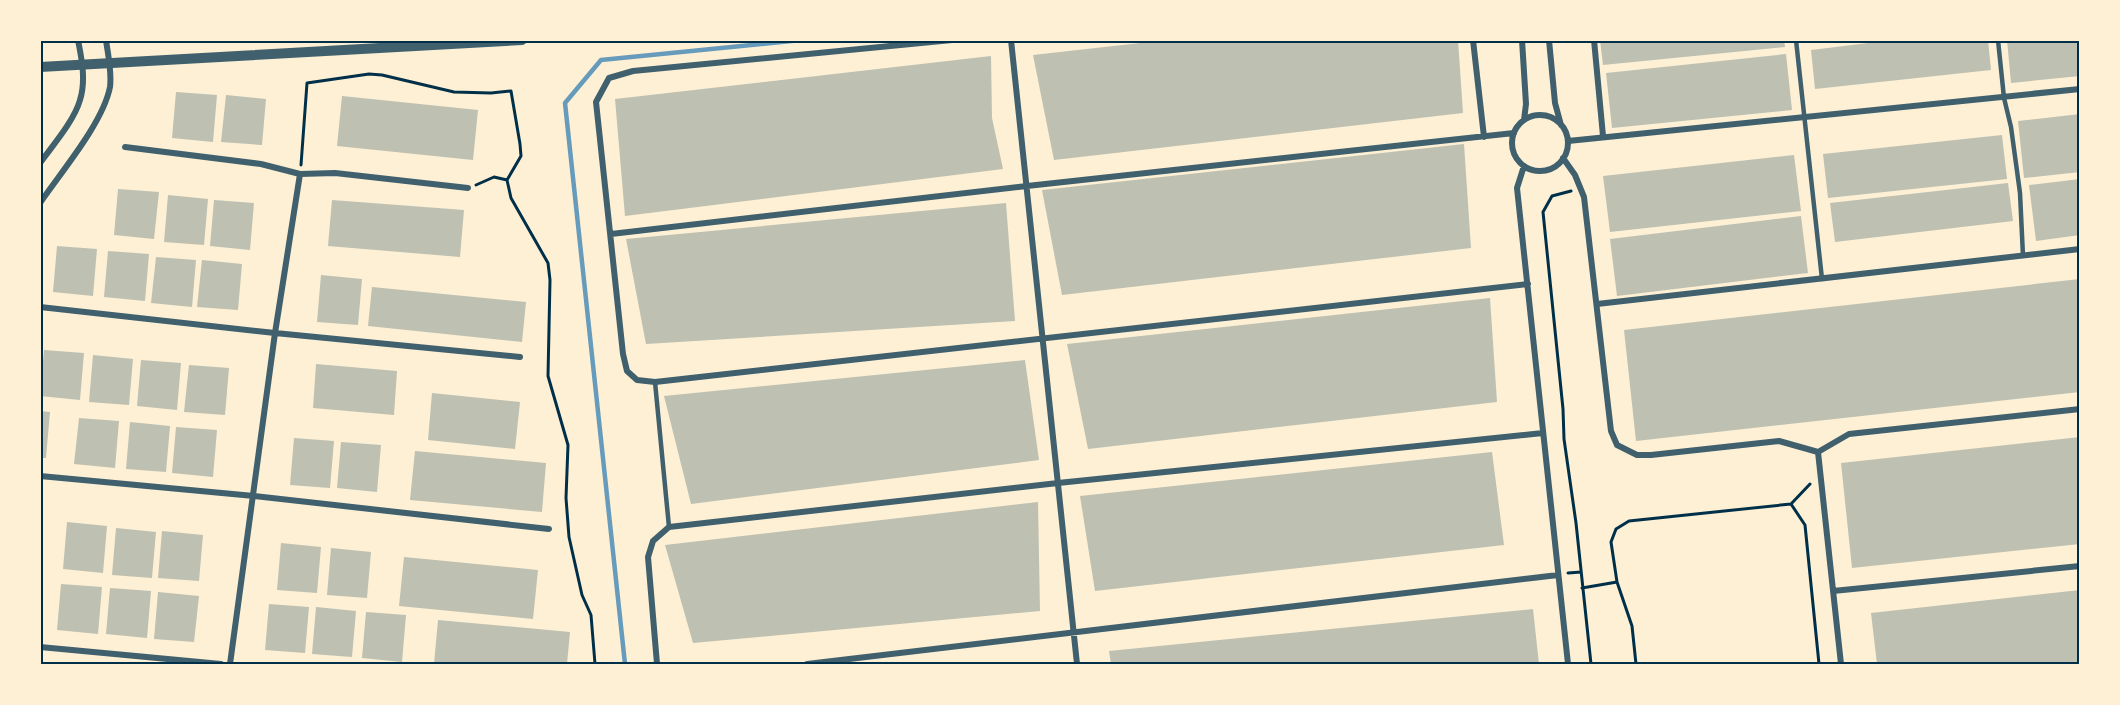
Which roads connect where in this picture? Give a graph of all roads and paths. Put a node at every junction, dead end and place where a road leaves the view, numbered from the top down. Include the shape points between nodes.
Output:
1 (78, 40) edge
2 (106, 40) edge
3 (522, 40) edge
4 (952, 40) edge
5 (1011, 40) edge
6 (1473, 40) edge
7 (1522, 40) edge
8 (1549, 40) edge
9 (1594, 40) edge
10 (1796, 40) edge
11 (1998, 40) edge
12 (82, 63) junction
13 (109, 64) junction
14 (40, 67) edge
15 (2079, 89) edge
16 (2004, 98) junction
17 (1805, 117) junction
18 (1524, 120) junction
19 (1562, 125) junction
20 (1514, 133) junction
21 (1603, 136) junction
22 (1484, 137) junction
23 (1568, 141) junction
24 (125, 147) dead end
25 (1563, 158) junction
26 (40, 164) edge
27 (1524, 166) junction
28 (300, 174) junction
29 (507, 180) junction
30 (1027, 186) junction
31 (468, 188) joint
32 (1580, 188) junction
33 (40, 202) edge
34 (611, 234) junction
35 (2079, 249) edge
36 (2023, 256) junction
37 (1822, 279) junction
38 (1527, 284) junction
39 (1597, 304) junction
40 (40, 307) edge
41 (275, 333) junction
42 (1041, 339) junction
43 (520, 357) dead end
44 (655, 382) junction
45 (2079, 409) edge
46 (1543, 433) junction
47 (1818, 452) junction
48 (40, 476) edge
49 (1821, 481) junction
50 (1058, 483) junction
51 (254, 496) junction
52 (1791, 504) junction
53 (669, 527) junction
54 (549, 529) dead end
55 (2079, 566) edge
56 (1558, 575) junction
57 (1617, 582) junction
58 (1582, 588) junction
59 (1833, 591) junction
60 (1075, 632) junction
61 (40, 647) edge
62 (221, 664) edge
63 (230, 664) edge
64 (595, 664) edge
65 (657, 664) edge
66 (807, 664) edge
67 (1077, 664) edge
68 (1568, 664) edge
69 (1591, 664) edge
70 (1636, 664) edge
71 (1819, 664) edge
72 (1841, 664) edge

1 - 12 street
2 - 13 street
3 - 13 street
4 - 34 street via 633,71 609,78 596,102
5 - 30 street
6 - 22 street
7 - 18 street
8 - 19 street via 1555,103
9 - 21 street
10 - 17 lane
11 - 16 lane
12 - 13 street
12 - 14 street
12 - 26 street via 80,101
13 - 33 street via 109,89 101,112
15 - 16 street
16 - 17 street
16 - 36 lane via 2020,193
17 - 21 street
17 - 37 lane
18 - 19 street via 1548,116
18 - 20 street
19 - 23 street
20 - 22 street
20 - 27 street via 1513,151
21 - 23 street
22 - 30 street
23 - 25 street
24 - 28 street via 261,164
25 - 27 street via 1541,171
25 - 32 street
27 - 38 street via 1517,188
28 - 29 path via 307,83 369,74 454,92 511,91 521,156
28 - 31 street via 335,173
28 - 41 street
29 - 31 path via 494,177
29 - 64 path via 511,198 548,263 548,376 568,445 569,537 579,587 591,615
30 - 34 street
30 - 42 street
32 - 39 street
32 - 58 path via 1552,196 1543,212
34 - 44 street via 627,371 637,380
35 - 36 street
36 - 37 street
37 - 39 street
38 - 42 street
38 - 46 street
39 - 47 street via 1611,431 1617,445 1651,455 1779,441
40 - 41 street
41 - 43 street
41 - 51 street
42 - 44 street
42 - 50 street
44 - 53 lane
45 - 47 street via 1849,435
46 - 50 street
46 - 56 street
47 - 49 street
48 - 51 street
49 - 52 path via 1813,482
49 - 59 street
50 - 53 street
50 - 60 street
51 - 54 street
51 - 63 street
52 - 57 path via 1629,521 1616,529 1611,542
52 - 71 path via 1805,525
53 - 65 street via 653,541 648,557
55 - 59 street
56 - 60 street
56 - 68 street
57 - 58 path
57 - 70 path via 1632,626
58 - 69 path
59 - 72 street
60 - 66 street
60 - 67 street
61 - 62 street

